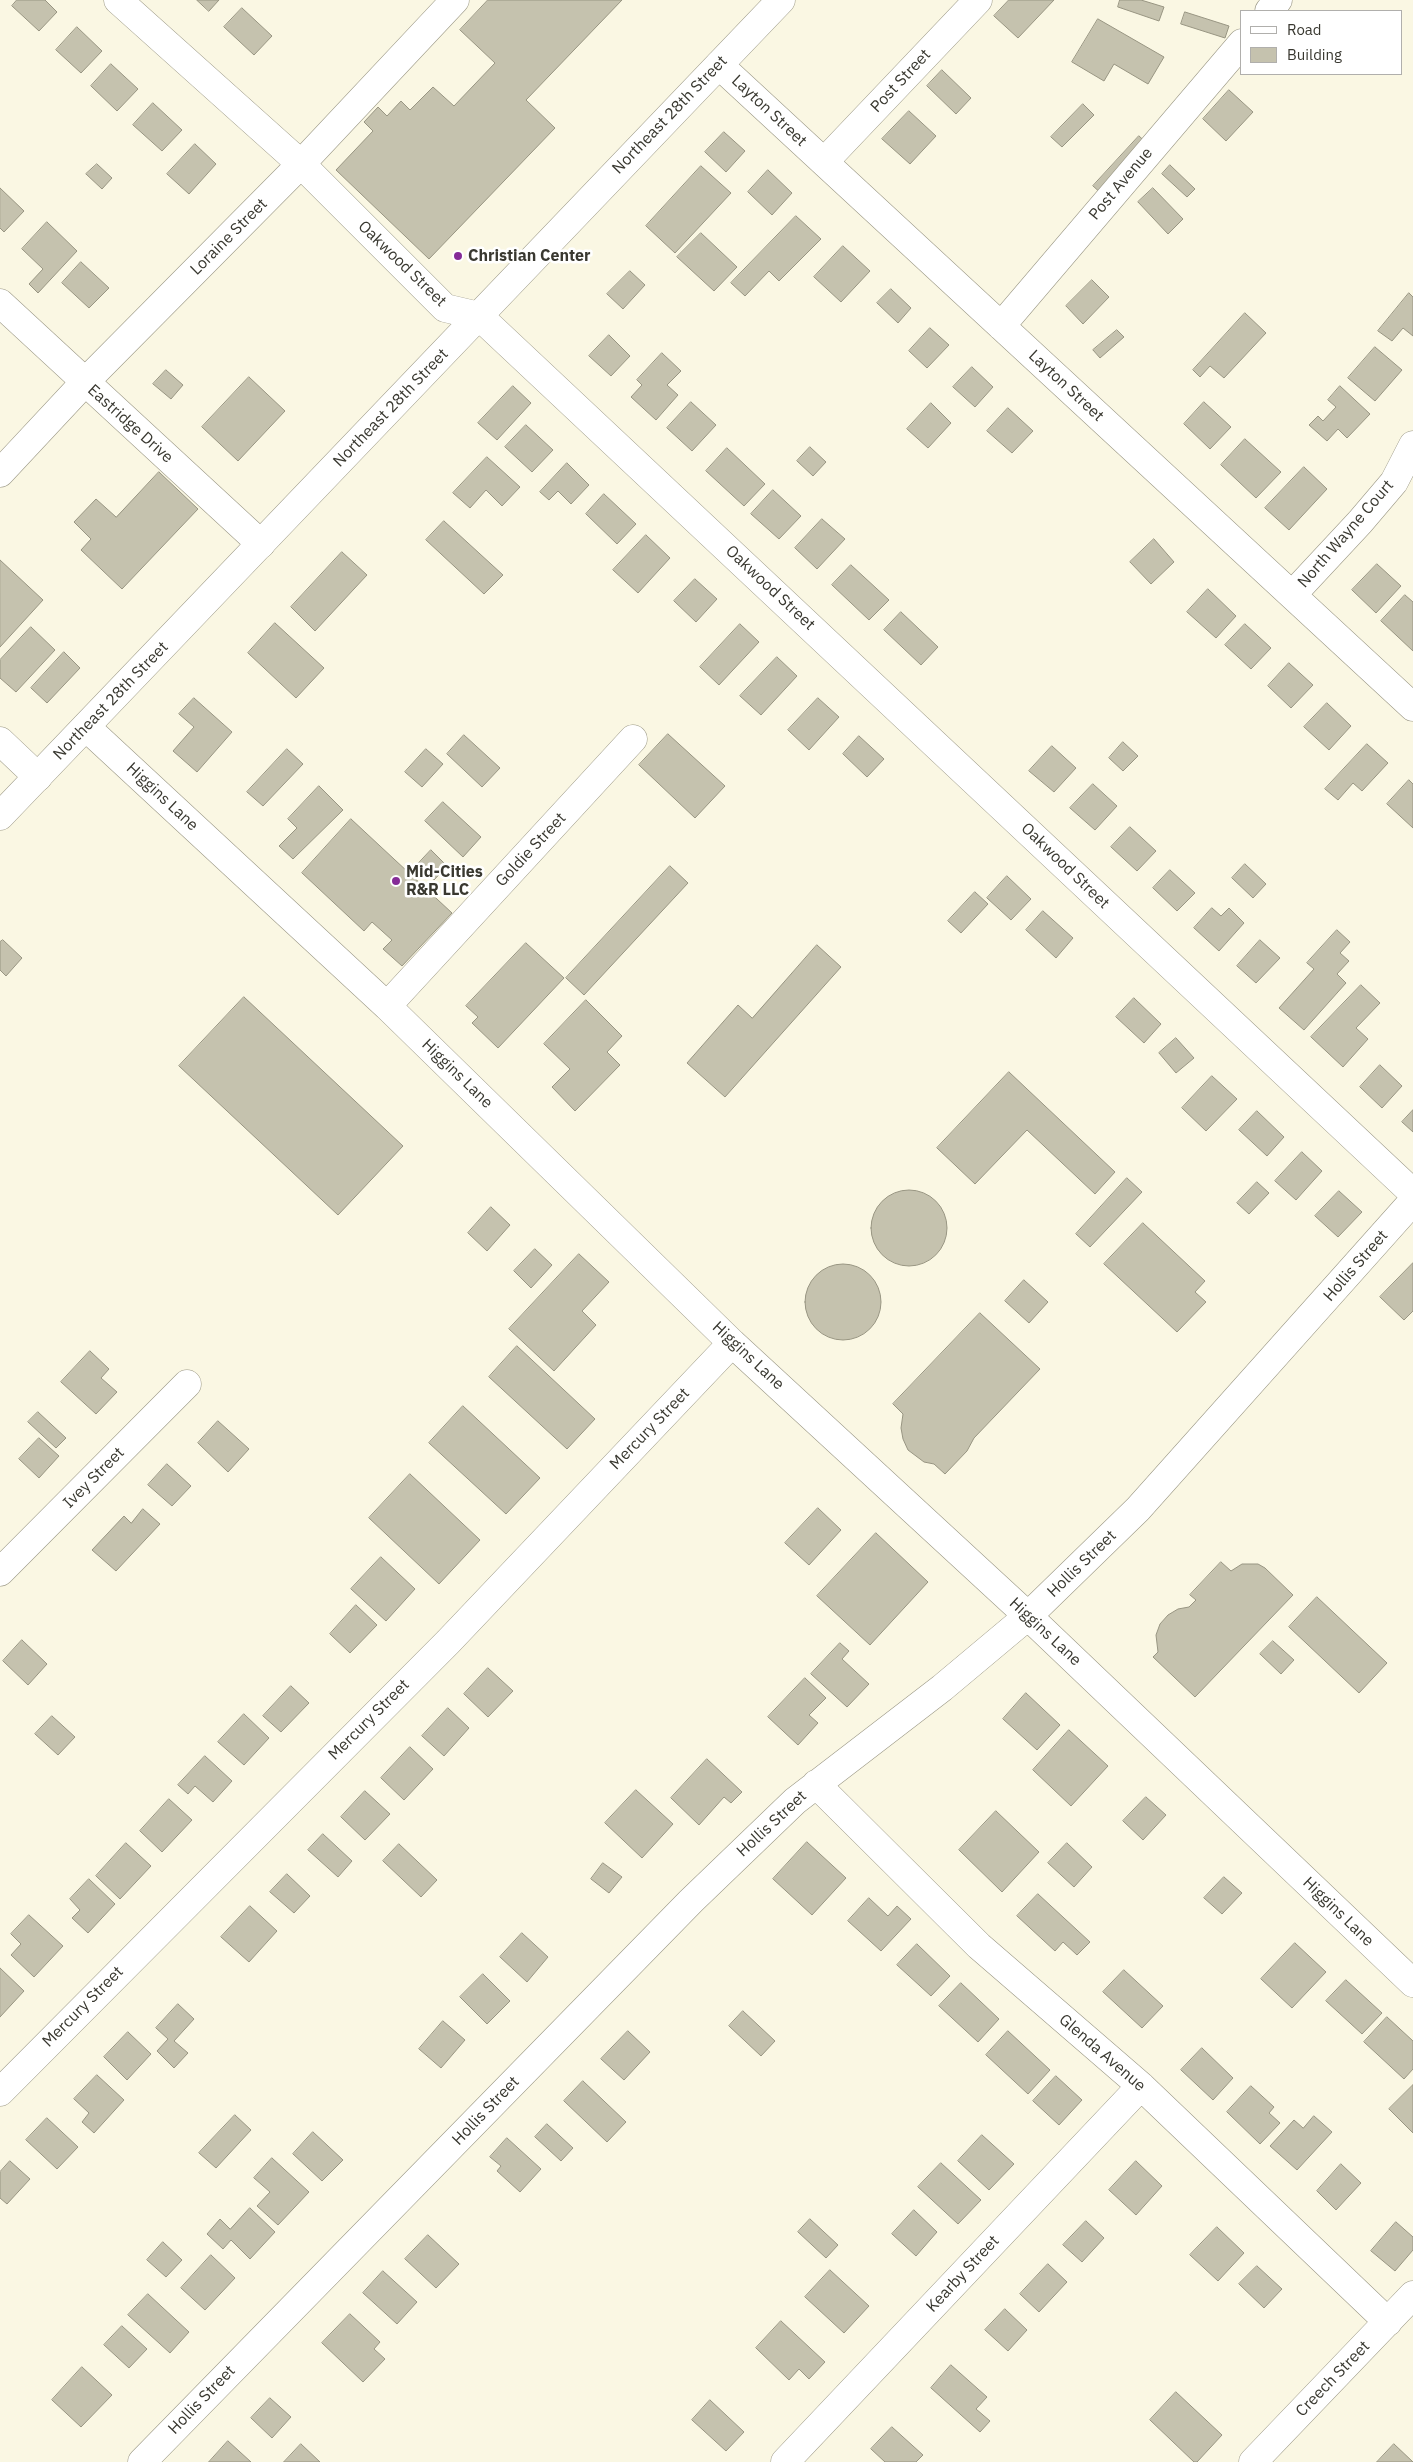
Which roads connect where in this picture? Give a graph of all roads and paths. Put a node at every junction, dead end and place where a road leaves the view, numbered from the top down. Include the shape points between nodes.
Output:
1 (118, 0) edge
2 (455, 0) edge
3 (781, 0) edge
4 (978, 0) edge
5 (1278, 0) edge
6 (1270, 10) edge
7 (1240, 45) edge
8 (719, 65) junction
9 (824, 162) junction
10 (301, 164) junction
11 (0, 303) edge
12 (479, 316) junction
13 (1001, 326) junction
14 (84, 383) junction
15 (1413, 445) edge
16 (0, 473) edge
17 (261, 544) junction
18 (1292, 596) junction
19 (1413, 707) edge
20 (86, 727) junction
21 (633, 739) dead end
22 (0, 741) edge
23 (38, 777) junction
24 (0, 816) edge
25 (388, 1006) junction
26 (1413, 1193) edge
27 (1413, 1201) edge
28 (732, 1343) junction
29 (187, 1384) dead end
30 (0, 1572) edge
31 (1028, 1616) junction
32 (816, 1784) junction
33 (1413, 1983) edge
34 (1141, 2086) junction
35 (0, 2092) edge
36 (1413, 2295) edge
37 (1388, 2322) junction
38 (142, 2462) edge
39 (785, 2462) edge
40 (1253, 2462) edge

1 - 10 street, Oakwood Street
2 - 10 street, Loraine Street
3 - 8 street, Northeast 28th Street
4 - 9 street, Post Street
5 - 6 street
7 - 13 street, Post Avenue
8 - 9 street, Layton Street
8 - 12 street, Northeast 28th Street
9 - 13 street, Layton Street
10 - 12 street, Oakwood Street via 445,308
10 - 14 street, Loraine Street
11 - 14 street, Eastridge Drive
12 - 17 street, Northeast 28th Street
12 - 26 street, Oakwood Street
13 - 18 street, Layton Street
14 - 16 street, Loraine Street
14 - 17 street, Eastridge Drive
15 - 18 street, North Wayne Court via 1394,482
17 - 20 street, Northeast 28th Street
18 - 19 street, Layton Street
20 - 23 street, Northeast 28th Street
20 - 25 street, Higgins Lane
21 - 25 street, Goldie Street
22 - 23 street
23 - 24 street, Northeast 28th Street
25 - 28 street, Higgins Lane
27 - 31 street, Hollis Street via 1181,1463
28 - 31 street, Higgins Lane
28 - 35 street, Mercury Street via 448,1642
29 - 30 street, Ivey Street
31 - 32 street, Hollis Street via 942,1688
31 - 33 street, Higgins Lane
32 - 34 street, Glenda Avenue via 979,1946
32 - 38 street, Hollis Street via 691,1902
34 - 37 street, Glenda Avenue
34 - 39 street, Kearby Street
36 - 37 street, Creech Street
37 - 40 street, Creech Street

